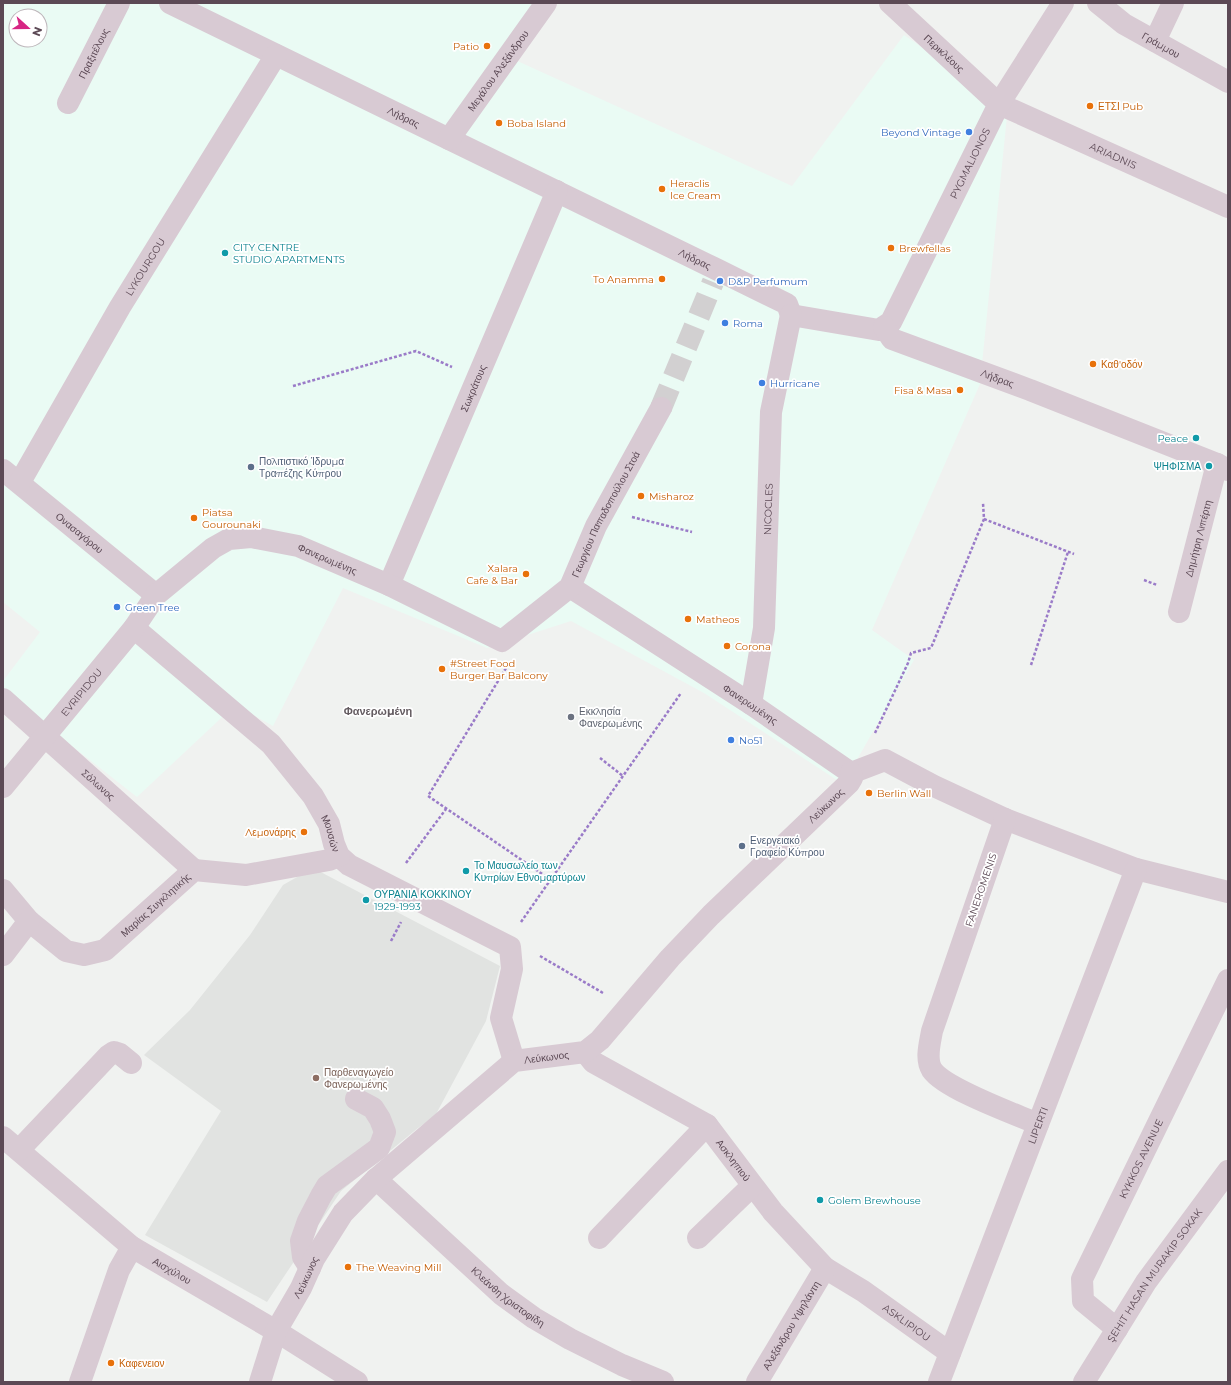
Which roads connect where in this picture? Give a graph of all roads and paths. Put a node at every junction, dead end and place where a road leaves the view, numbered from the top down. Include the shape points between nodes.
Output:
1 (120, 3) edge
2 (170, 3) edge
3 (546, 3) edge
4 (890, 3) edge
5 (1063, 3) edge
6 (1098, 3) edge
7 (1173, 3) edge
8 (1155, 40) junction
9 (276, 55) junction
10 (1228, 82) edge
11 (68, 103) dead end
12 (999, 104) junction
13 (450, 139) junction
14 (557, 191) junction
15 (1228, 207) edge
16 (791, 315) junction
17 (884, 327) junction
18 (455, 368) dead end
19 (293, 386) dead end
20 (661, 408) tunnel mouth
21 (1223, 467) edge
22 (11, 476) edge
23 (983, 503) dead end
24 (605, 510) junction
25 (984, 519) junction
26 (692, 532) dead end
27 (1068, 552) junction
28 (1074, 554) dead end
29 (389, 585) junction
30 (570, 587) junction
31 (156, 595) junction
32 (1179, 612) dead end
33 (134, 628) junction
34 (502, 641) joint
35 (1031, 666) dead end
36 (507, 667) dead end
37 (682, 690) dead end
38 (3, 699) edge
39 (751, 704) junction
40 (874, 736) dead end
41 (44, 737) junction
42 (600, 758) dead end
43 (851, 773) junction
44 (623, 776) junction
45 (3, 787) edge
46 (446, 809) junction
47 (1005, 819) junction
48 (339, 856) junction
49 (1136, 869) junction
50 (194, 870) junction
51 (551, 880) junction
52 (393, 888) junction
53 (3, 890) edge
54 (1228, 892) edge
55 (526, 916) dead end
56 (29, 921) junction
57 (510, 947) junction
58 (3, 955) edge
59 (1228, 980) edge
60 (628, 1007) junction
61 (585, 1052) junction
62 (514, 1061) junction
63 (130, 1063) dead end
64 (356, 1099) dead end
65 (707, 1124) junction
66 (1038, 1124) junction
67 (17, 1141) edge
68 (1228, 1172) edge
69 (376, 1179) junction
70 (752, 1186) junction
71 (599, 1238) dead end
72 (698, 1238) dead end
73 (132, 1247) junction
74 (310, 1268) junction
75 (825, 1268) junction
76 (863, 1291) joint
77 (1117, 1329) junction
78 (280, 1333) junction
79 (950, 1353) junction
80 (80, 1382) edge
81 (260, 1382) edge
82 (357, 1382) edge
83 (663, 1382) edge
84 (757, 1382) edge
85 (939, 1382) edge
86 (1084, 1382) edge

1 - 11 street, Πραξιτέλους
2 - 9 street, Λήδρας
3 - 13 street, Μεγάλου Αλεξάνδρου
4 - 12 street, Περικλέους
5 - 12 street, PYGMALIONOS
6 - 8 street, Γράμμου via 1124,24
7 - 8 street
8 - 10 street, Γράμμου
9 - 13 street, Λήδρας
9 - 22 street, LYKOURGOU via 120,307
12 - 15 street, ARIADNIS
12 - 17 street, PYGMALIONOS via 891,322
13 - 14 street, Λήδρας
14 - 16 street, Λήδρας via 715,275 787,304
14 - 29 street, Σωκράτους
16 - 17 street via 880,330
16 - 39 street, NICOCLES via 771,412 764,628
17 - 21 street, Λήδρας via 892,339 1030,390
18 - 19 path via 416,351
20 - 24 street, Γεωργίου Παπαδοπούλου Στοά
21 - 32 street, Δημήτρη Λιπέρτη
22 - 31 street, Ονασαγόρου
23 - 25 path
24 - 26 path
24 - 30 street, Γεωργίου Παπαδοπούλου Στοά
25 - 27 path
25 - 40 path via 930,648 911,653
27 - 28 path
27 - 35 path
29 - 31 street, Φανερωμένης via 298,546 251,537 229,539 213,548
29 - 34 street, Φανερωμένης
30 - 34 street, Γεωργίου Παπαδοπούλου Στοά
30 - 39 street, Φανερωμένης
31 - 33 street, EVRIPIDOU
33 - 41 street, EVRIPIDOU
33 - 48 street, Μουσών via 271,744 313,796 329,824
36 - 46 path via 428,796
37 - 44 path
38 - 41 street, Σόλωνος
39 - 43 street, Φανερωμένης
41 - 45 street, EVRIPIDOU
41 - 50 street, Σόλωνος
42 - 44 path
43 - 47 street via 885,760
43 - 60 street, Λεύκωνος via 849,783 711,915
44 - 51 path
46 - 51 path
46 - 52 path via 402,869
47 - 49 street
47 - 66 street, FANEROMENIS via 932,1031 928,1057 932,1070 941,1078 964,1092
48 - 50 street, Μαρίας Συγκλητικής via 329,860 246,874
48 - 52 street, Μουσών via 349,865
49 - 54 street
49 - 66 street, LIPERTI
50 - 56 street, Μαρίας Συγκλητικής via 105,950 84,955 66,951
51 - 55 path
52 - 57 street, Μουσών
53 - 56 street
56 - 58 street
57 - 60 path via 535,953
57 - 62 street via 512,969 501,1018
59 - 77 street, KYKKOS AVENUE via 1082,1279 1083,1301
60 - 61 street, Λεύκωνος via 600,1040
61 - 62 street, Λεύκωνος
61 - 65 street, Ασκληπιού via 593,1062
62 - 69 street, Λεύκωνος
63 - 67 street via 114,1052 108,1056
64 - 74 street via 373,1108 385,1132 379,1148 328,1186 321,1196 301,1242 303,1257
65 - 70 street, Ασκληπιού
65 - 71 street
66 - 79 street, LIPERTI
67 - 73 street, Αισχύλου
68 - 77 street via 1146,1282
69 - 74 street, Λεύκωνος via 343,1213
69 - 83 street, Κλεάνθη Χριστοφίδη via 501,1294 534,1318 622,1365
70 - 72 street
70 - 75 street, Ασκληπιού
73 - 78 street, Αισχύλου
73 - 80 street via 119,1270
74 - 78 street, Λεύκωνος
75 - 76 street, Ασκληπιού
75 - 84 street, Αλεξάνδρου Υψηλάντη
76 - 79 street, ASKLIPIOU
77 - 86 street
78 - 81 street, Λεύκωνος
78 - 82 street, Αισχύλου
79 - 85 street, LIPERTI

